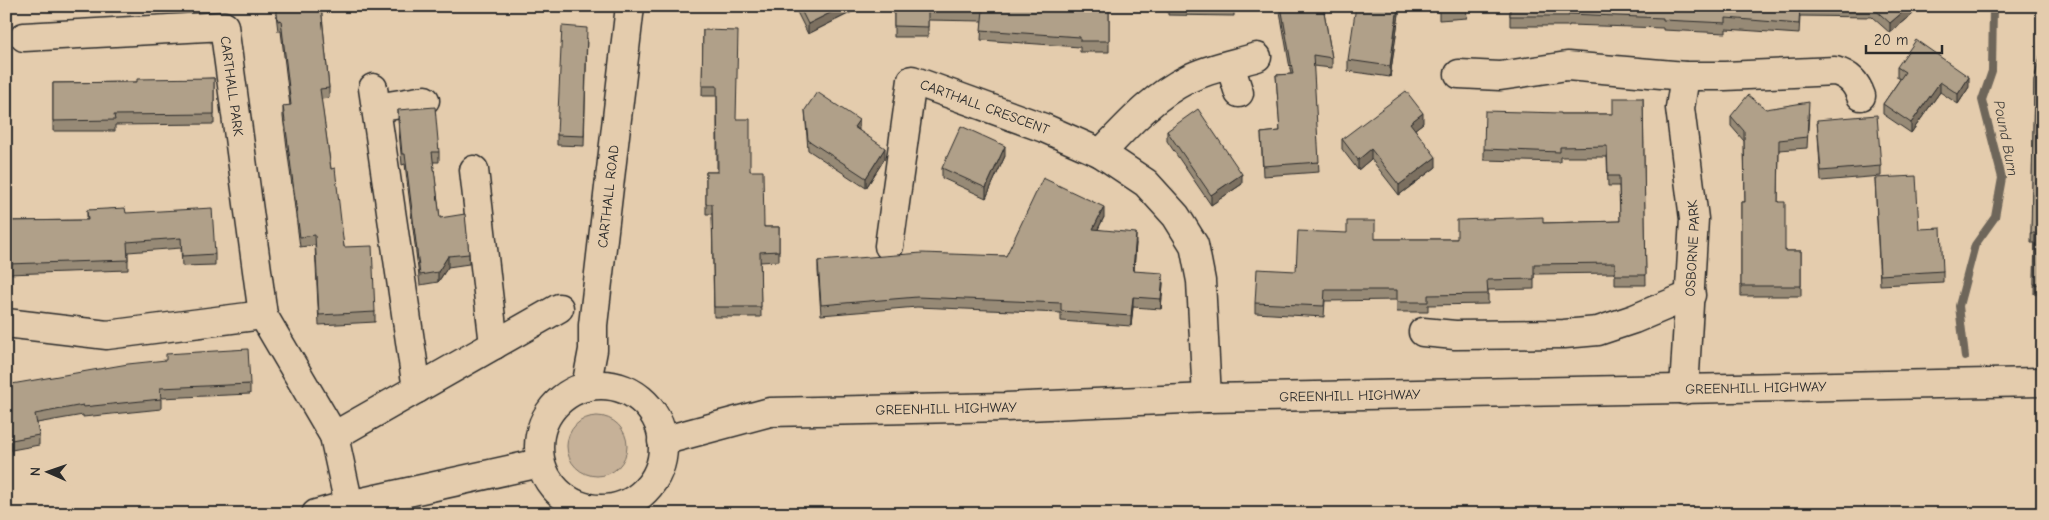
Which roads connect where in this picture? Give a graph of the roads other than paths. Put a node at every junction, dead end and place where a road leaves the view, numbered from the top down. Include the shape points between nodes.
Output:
1 (630, 6) edge
2 (24, 37) dead end
3 (1257, 57) dead end
4 (1230, 65) junction
5 (1459, 74) dead end
6 (1685, 76) junction
7 (1239, 93) dead end
8 (1861, 96) dead end
9 (425, 100) dead end
10 (1101, 153) junction
11 (474, 170) dead end
12 (889, 246) dead end
13 (1691, 295) junction
14 (559, 308) dead end
15 (263, 315) junction
16 (6, 323) edge
17 (1424, 332) dead end
18 (494, 345) junction
19 (2043, 382) edge
20 (586, 387) junction
21 (417, 389) junction
22 (1684, 390) junction
23 (1207, 398) junction
24 (334, 436) junction
25 (662, 441) junction
26 (540, 463) junction
27 (349, 505) junction
28 (611, 511) edge
29 (316, 514) edge

1 - 20 main road, CARTHALL ROAD via 593,325 593,350
2 - 15 main road, CARTHALL PARK via 224,26
3 - 4 main road
4 - 7 main road
4 - 10 main road via 1189,78 1160,95
5 - 6 main road via 1500,76 1568,66
6 - 8 main road via 1835,71 1852,79
6 - 13 main road, OSBORNE PARK via 1680,108 1694,219
9 - 21 main road via 375,98
10 - 12 main road, CARTHALL CRESCENT via 1044,128 912,80
10 - 23 main road, CARTHALL CRESCENT via 1146,183 1176,216 1194,245 1201,281
11 - 18 main road
13 - 17 main road via 1598,331 1455,335
13 - 22 main road, OSBORNE PARK
14 - 18 main road
15 - 16 main road via 107,334
15 - 24 main road, CARTHALL PARK
18 - 21 main road
19 - 22 main road, GREENHILL HIGHWAY
20 - 25 main road via 607,385 628,391 645,403 657,420
20 - 26 main road via 568,394 553,407 543,424 539,443
21 - 24 main road
22 - 23 main road, GREENHILL HIGHWAY
23 - 25 main road, GREENHILL HIGHWAY via 1006,407 770,412
24 - 27 main road, CARTHALL PARK
25 - 28 main road via 655,477 644,492
26 - 27 main road
26 - 28 main road via 559,494 574,504
27 - 29 main road

